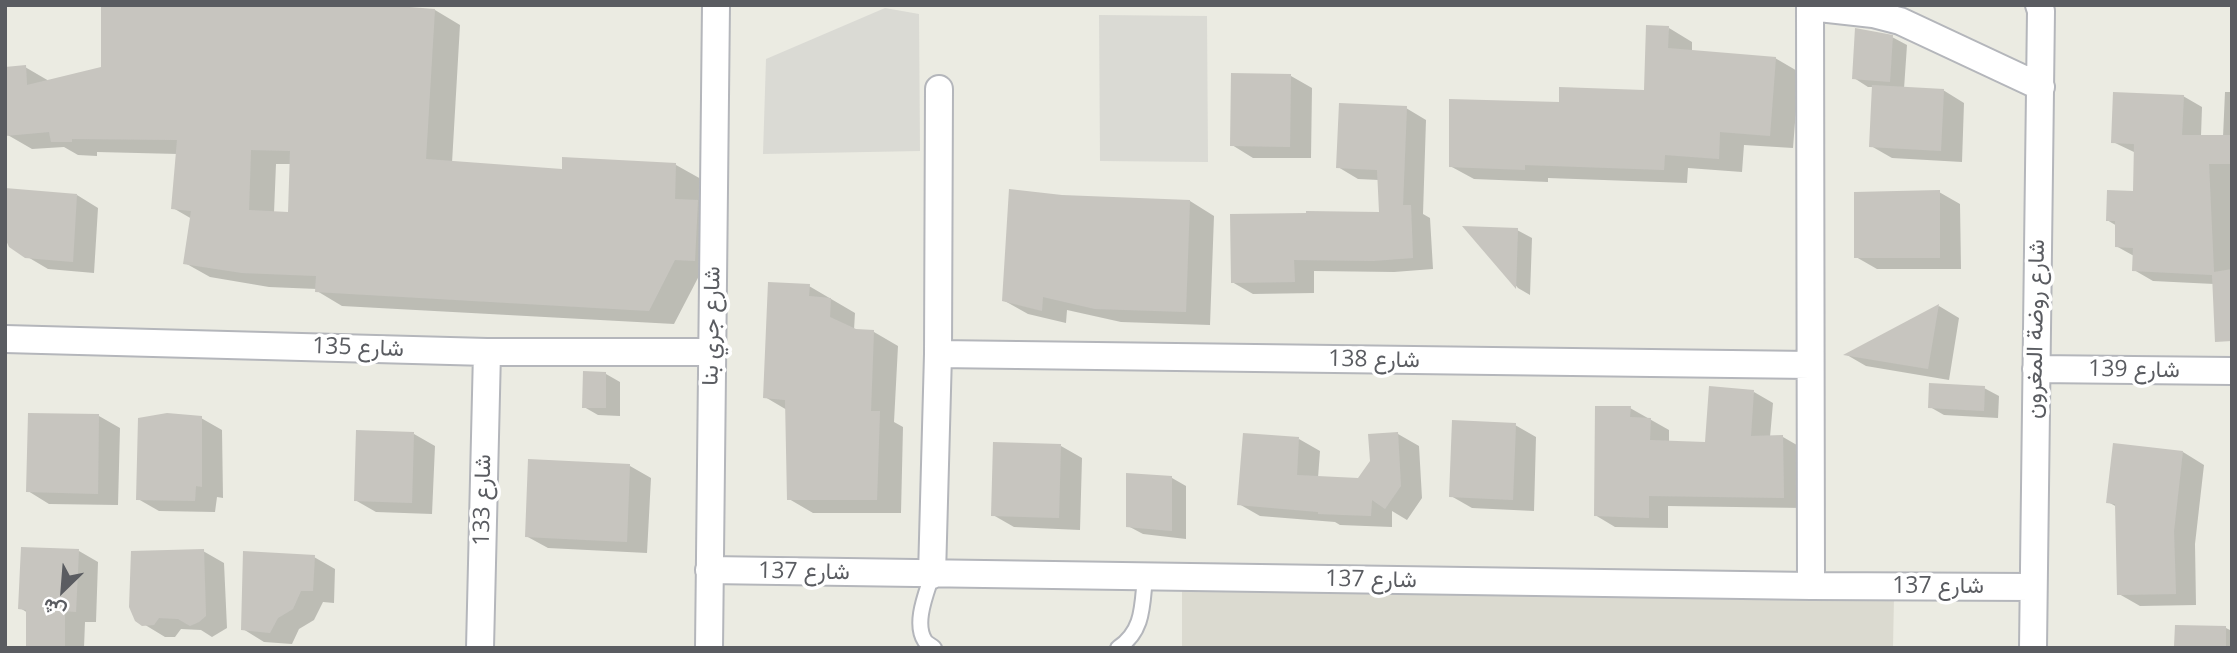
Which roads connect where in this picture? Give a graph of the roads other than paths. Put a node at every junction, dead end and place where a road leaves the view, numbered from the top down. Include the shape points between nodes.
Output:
1 (716, 5) edge
2 (1810, 6) edge
3 (2042, 7) edge
4 (2040, 87) junction
5 (939, 89) dead end
6 (5, 339) edge
7 (486, 352) junction
8 (711, 352) junction
9 (938, 354) junction
10 (1810, 365) junction
11 (2036, 369) junction
12 (2232, 371) edge
13 (709, 570) junction
14 (932, 575) junction
15 (1145, 577) junction
16 (1811, 586) junction
17 (2033, 587) junction
18 (480, 648) edge
19 (709, 648) edge
20 (934, 648) edge
21 (1118, 648) edge
22 (2033, 648) edge

1 - 8 street, شارع جري بنا
2 - 4 street via 1900,21
2 - 10 street
3 - 4 street, شارع روضة المغرون
4 - 11 street, شارع روضة المغرون
5 - 9 street
6 - 7 street, شارع 135
7 - 8 street, شارع 135
7 - 18 street, شارع 133
8 - 13 street, شارع جري بنا
9 - 10 street, شارع 138
9 - 14 street
10 - 16 street
11 - 12 street, شارع 139
11 - 17 street, شارع روضة المغرون
13 - 14 street, شارع 137
13 - 19 street, شارع جري بنا
14 - 15 street, شارع 137
14 - 20 lane via 921,625 925,641
15 - 16 street, شارع 137
15 - 21 lane via 1140,623 1129,641
16 - 17 street, شارع 137
17 - 22 street, شارع روضة المغرون

